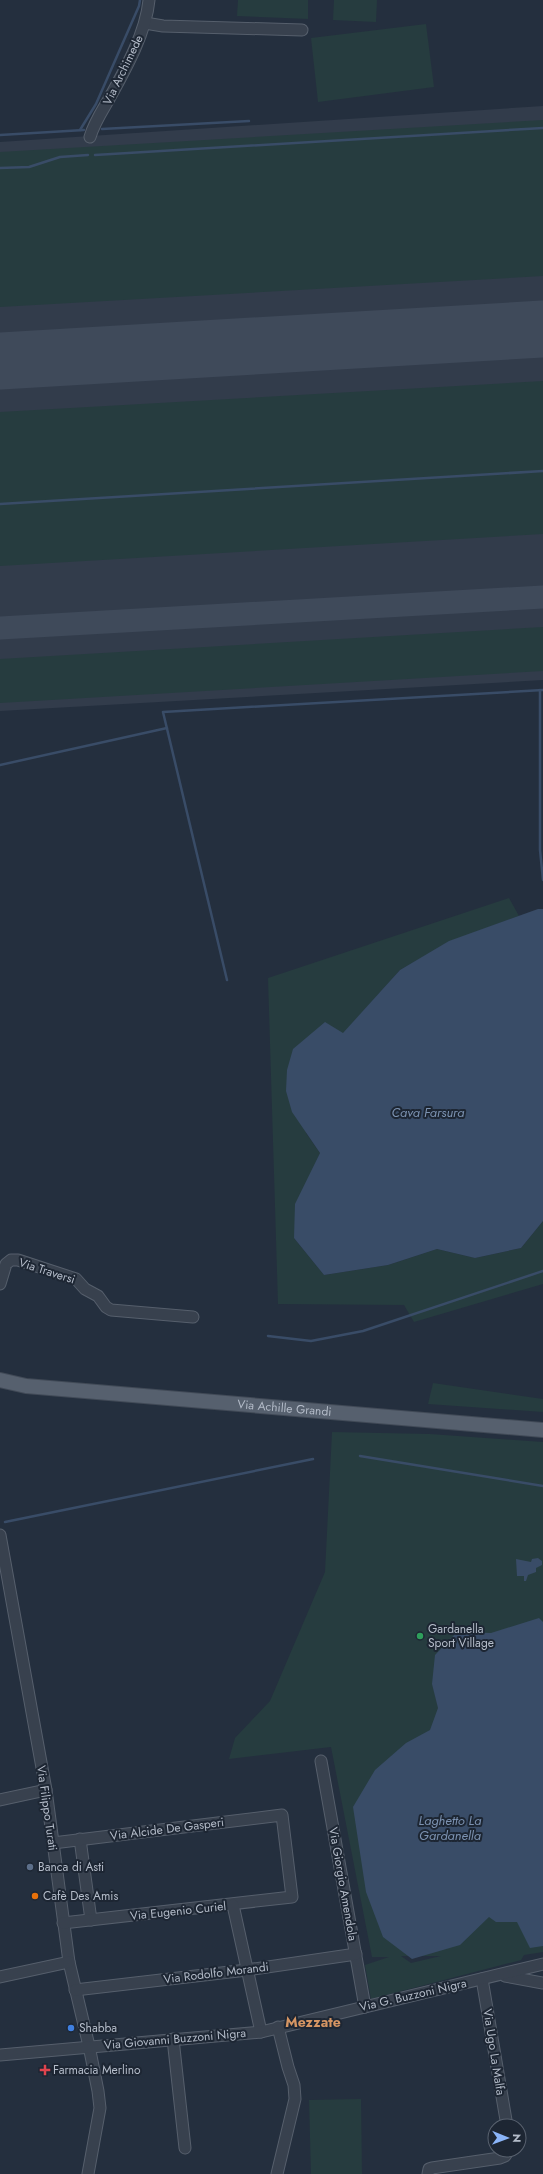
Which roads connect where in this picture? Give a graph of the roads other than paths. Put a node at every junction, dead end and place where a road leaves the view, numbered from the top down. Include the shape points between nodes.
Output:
1 (149, 0) edge
2 (145, 23) junction
3 (302, 30) dead end
4 (90, 137) dead end
5 (0, 1284) edge
6 (193, 1317) dead end
7 (0, 1380) edge
8 (26, 1386) junction
9 (0, 1390) edge
10 (543, 1430) edge
11 (0, 1535) edge
12 (321, 1761) dead end
13 (46, 1790) junction
14 (0, 1800) edge
15 (80, 1839) junction
16 (53, 1843) junction
17 (292, 1897) joint
18 (233, 1905) junction
19 (91, 1920) junction
20 (63, 1923) junction
21 (356, 1954) junction
22 (69, 1962) junction
23 (543, 1964) edge
24 (247, 1970) junction
25 (494, 1976) junction
26 (0, 1977) edge
27 (482, 1979) junction
28 (543, 1983) edge
29 (75, 1990) junction
30 (365, 2007) junction
31 (278, 2028) junction
32 (261, 2032) junction
33 (173, 2039) junction
34 (90, 2046) junction
35 (0, 2055) edge
36 (506, 2118) edge
37 (184, 2148) dead end
38 (500, 2158) edge
39 (88, 2174) edge
40 (277, 2174) edge
41 (428, 2174) edge

1 - 2 street, Via Archimede
2 - 3 street via 163,26
2 - 4 street, Via Archimede
5 - 6 street, Via Traversi via 6,1264 16,1260 76,1279 111,1310
7 - 8 main road, Via Achille Grandi
8 - 9 main road, Via Achille Grandi
8 - 10 main road, Via Achille Grandi
11 - 13 street, Via Filippo Turati
12 - 21 street, Via Giorgio Amendola
13 - 14 street
13 - 16 street, Via Filippo Turati
15 - 16 street, Via Alcide De Gasperi
15 - 17 street, Via Alcide De Gasperi via 282,1815
15 - 19 street
16 - 20 street, Via Filippo Turati
17 - 18 street, Via Eugenio Curiel
18 - 19 street, Via Eugenio Curiel
18 - 24 street
19 - 20 street, Via Eugenio Curiel
20 - 22 street, Via Filippo Turati
21 - 24 street, Via Rodolfo Morandi
21 - 30 street, Via Giorgio Amendola
22 - 26 street
22 - 29 street, Via Filippo Turati
23 - 25 street, Via G. Buzzoni Nigra
24 - 29 street, Via Rodolfo Morandi
24 - 32 street
25 - 27 street, Via G. Buzzoni Nigra
25 - 28 street
27 - 30 street, Via G. Buzzoni Nigra
27 - 36 street, Via Ugo La Malfa
29 - 34 street, Via Filippo Turati
30 - 31 street, Via G. Buzzoni Nigra
31 - 32 street, Via G. Buzzoni Nigra
31 - 40 street via 294,2085 295,2099
32 - 33 street, Via Giovanni Buzzoni Nigra
33 - 34 street, Via Giovanni Buzzoni Nigra
33 - 37 street
34 - 35 street, Via Giovanni Buzzoni Nigra
34 - 39 street, Via Filippo Turati via 100,2108
38 - 41 street via 432,2168

